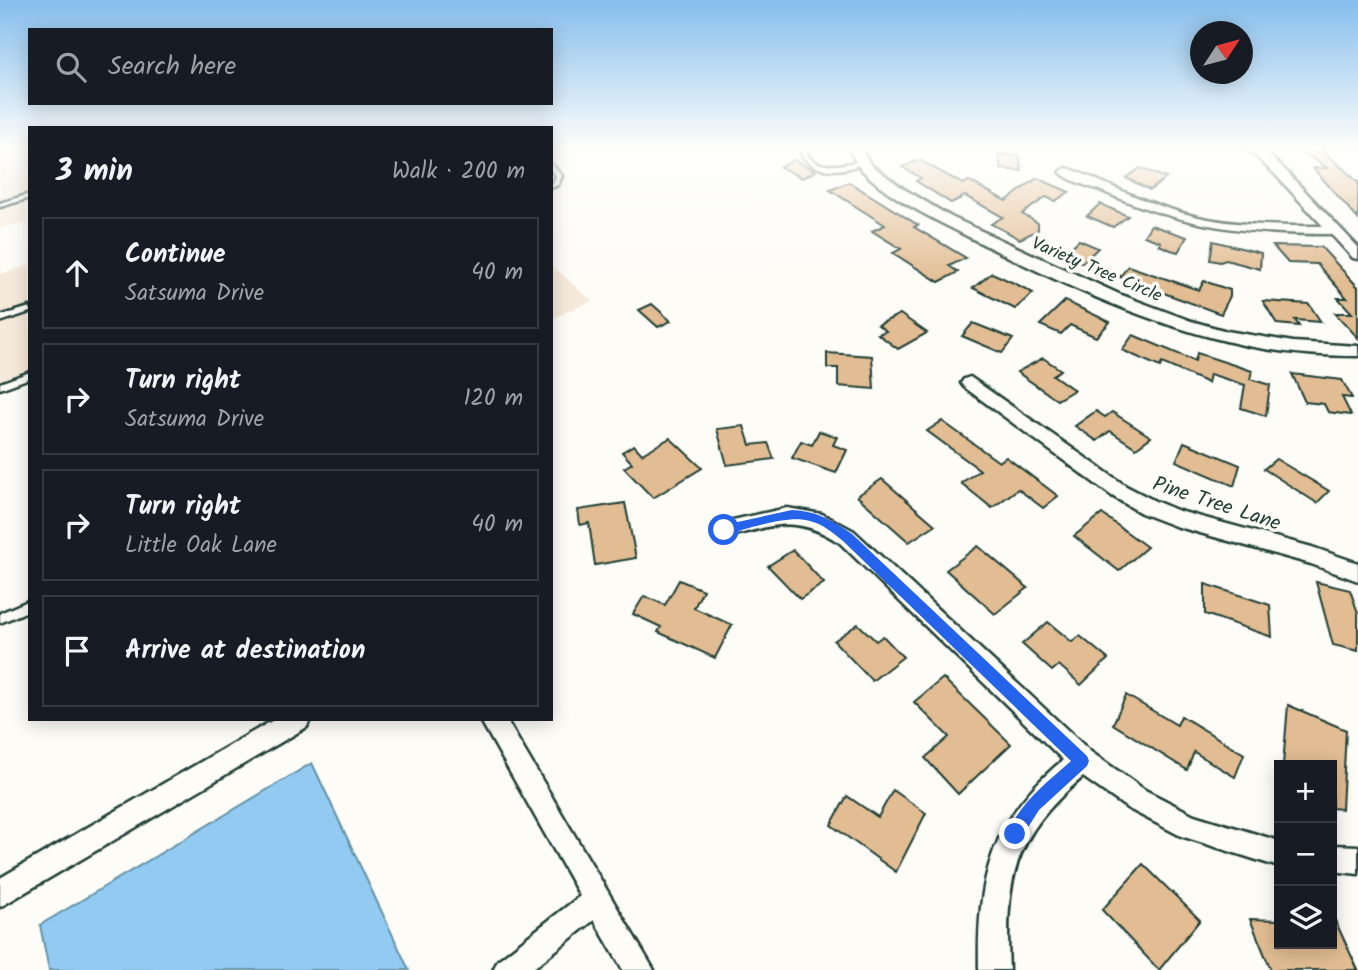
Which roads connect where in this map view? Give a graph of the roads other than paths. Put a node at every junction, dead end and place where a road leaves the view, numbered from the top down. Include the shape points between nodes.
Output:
1 (901, 192) edge
2 (1117, 192) edge
3 (1299, 192) edge
4 (28, 198) edge
5 (0, 205) edge
6 (1334, 230) junction
7 (1358, 255) edge
8 (28, 310) edge
9 (0, 319) edge
10 (1358, 351) edge
11 (28, 376) edge
12 (970, 383) dead end
13 (0, 386) edge
14 (724, 530) dead end
15 (1358, 572) edge
16 (28, 606) edge
17 (0, 618) edge
18 (295, 721) edge
19 (493, 721) edge
20 (1082, 761) junction
21 (1274, 852) edge
22 (1337, 858) edge
23 (1358, 860) edge
24 (0, 892) edge
25 (597, 900) junction
26 (508, 970) edge
27 (639, 970) edge
28 (994, 970) edge

1 - 10 street, Variety Tree Circle via 981,238 1148,313 1270,345
2 - 6 street via 1199,221 1265,230
3 - 6 street
4 - 5 lane
6 - 7 street
8 - 9 lane
11 - 13 lane
12 - 15 street, Pine Tree Lane via 1148,507
14 - 20 street via 792,515 828,524
16 - 17 lane
18 - 24 street
19 - 25 street
20 - 21 street via 1136,799 1190,827
20 - 28 street via 1034,804 1015,834 1001,873 992,926
22 - 23 street
25 - 26 street
25 - 27 street

